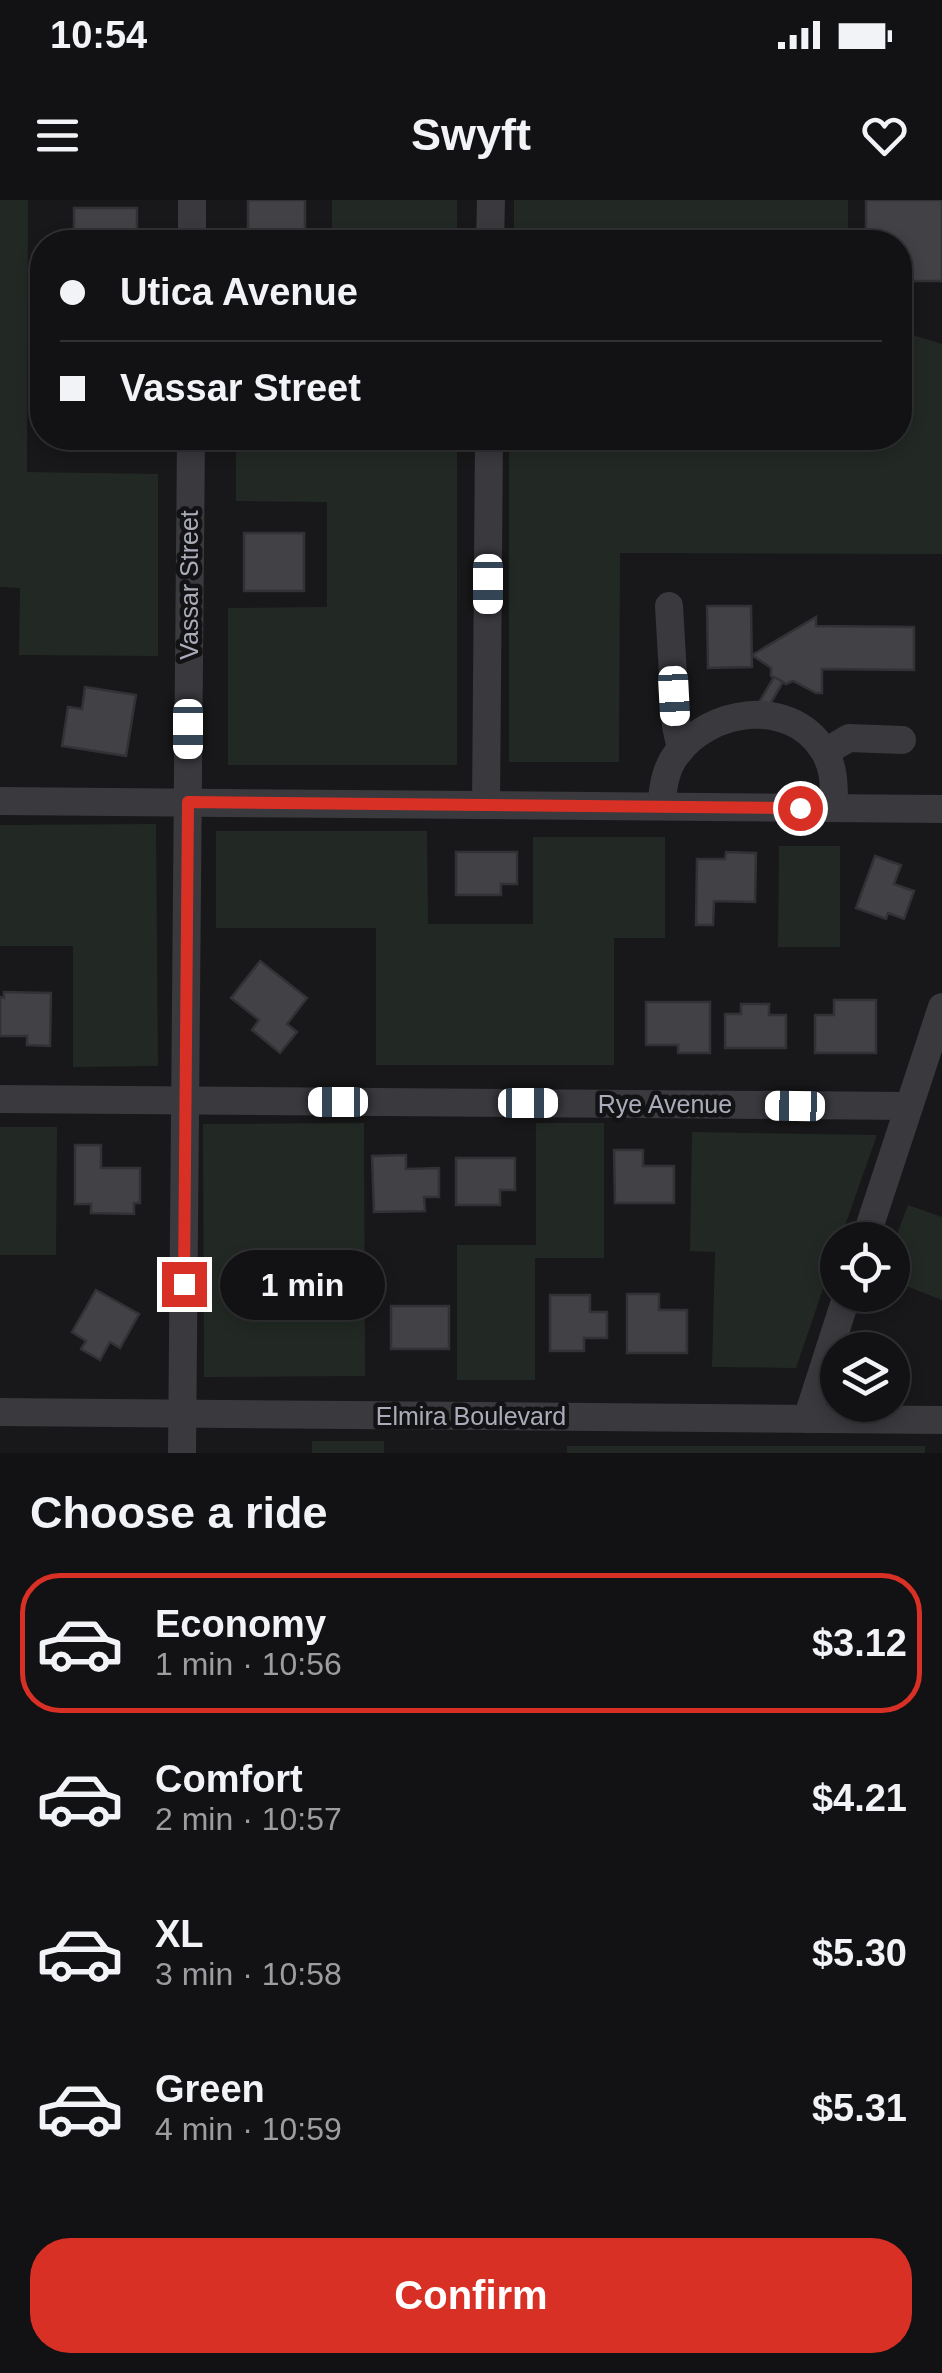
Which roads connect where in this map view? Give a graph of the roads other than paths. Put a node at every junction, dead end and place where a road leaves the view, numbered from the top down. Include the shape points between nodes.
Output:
1 (192, 200) edge
2 (491, 200) edge
3 (192, 230) edge
4 (490, 230) edge
5 (190, 450) edge
6 (489, 450) edge
7 (669, 606) dead end
8 (902, 740) dead end
9 (681, 749) junction
10 (825, 752) junction
11 (0, 801) edge
12 (188, 802) junction
13 (486, 805) junction
14 (660, 806) junction
15 (834, 808) junction
16 (942, 809) edge
17 (942, 1007) edge
18 (0, 1099) edge
19 (185, 1100) junction
20 (910, 1106) junction
21 (871, 1222) edge
22 (841, 1312) edge
23 (0, 1412) edge
24 (182, 1413) junction
25 (806, 1419) junction
26 (942, 1420) edge
27 (182, 1453) edge

1 - 3 street
2 - 4 street
5 - 12 street, Vassar Street
6 - 13 street
7 - 9 street
8 - 10 street via 848,738
9 - 10 street via 706,729 754,713 798,726
9 - 14 street via 669,766
10 - 15 street
11 - 12 street
12 - 13 street
12 - 19 street, Vassar Street
13 - 14 street
14 - 15 street
15 - 16 street
17 - 20 street
18 - 19 street, Rye Avenue
19 - 20 street, Rye Avenue
19 - 24 street, Vassar Street
20 - 21 street
22 - 25 street
23 - 24 street, Elmira Boulevard
24 - 25 street, Elmira Boulevard
24 - 27 street, Vassar Street
25 - 26 street, Elmira Boulevard

